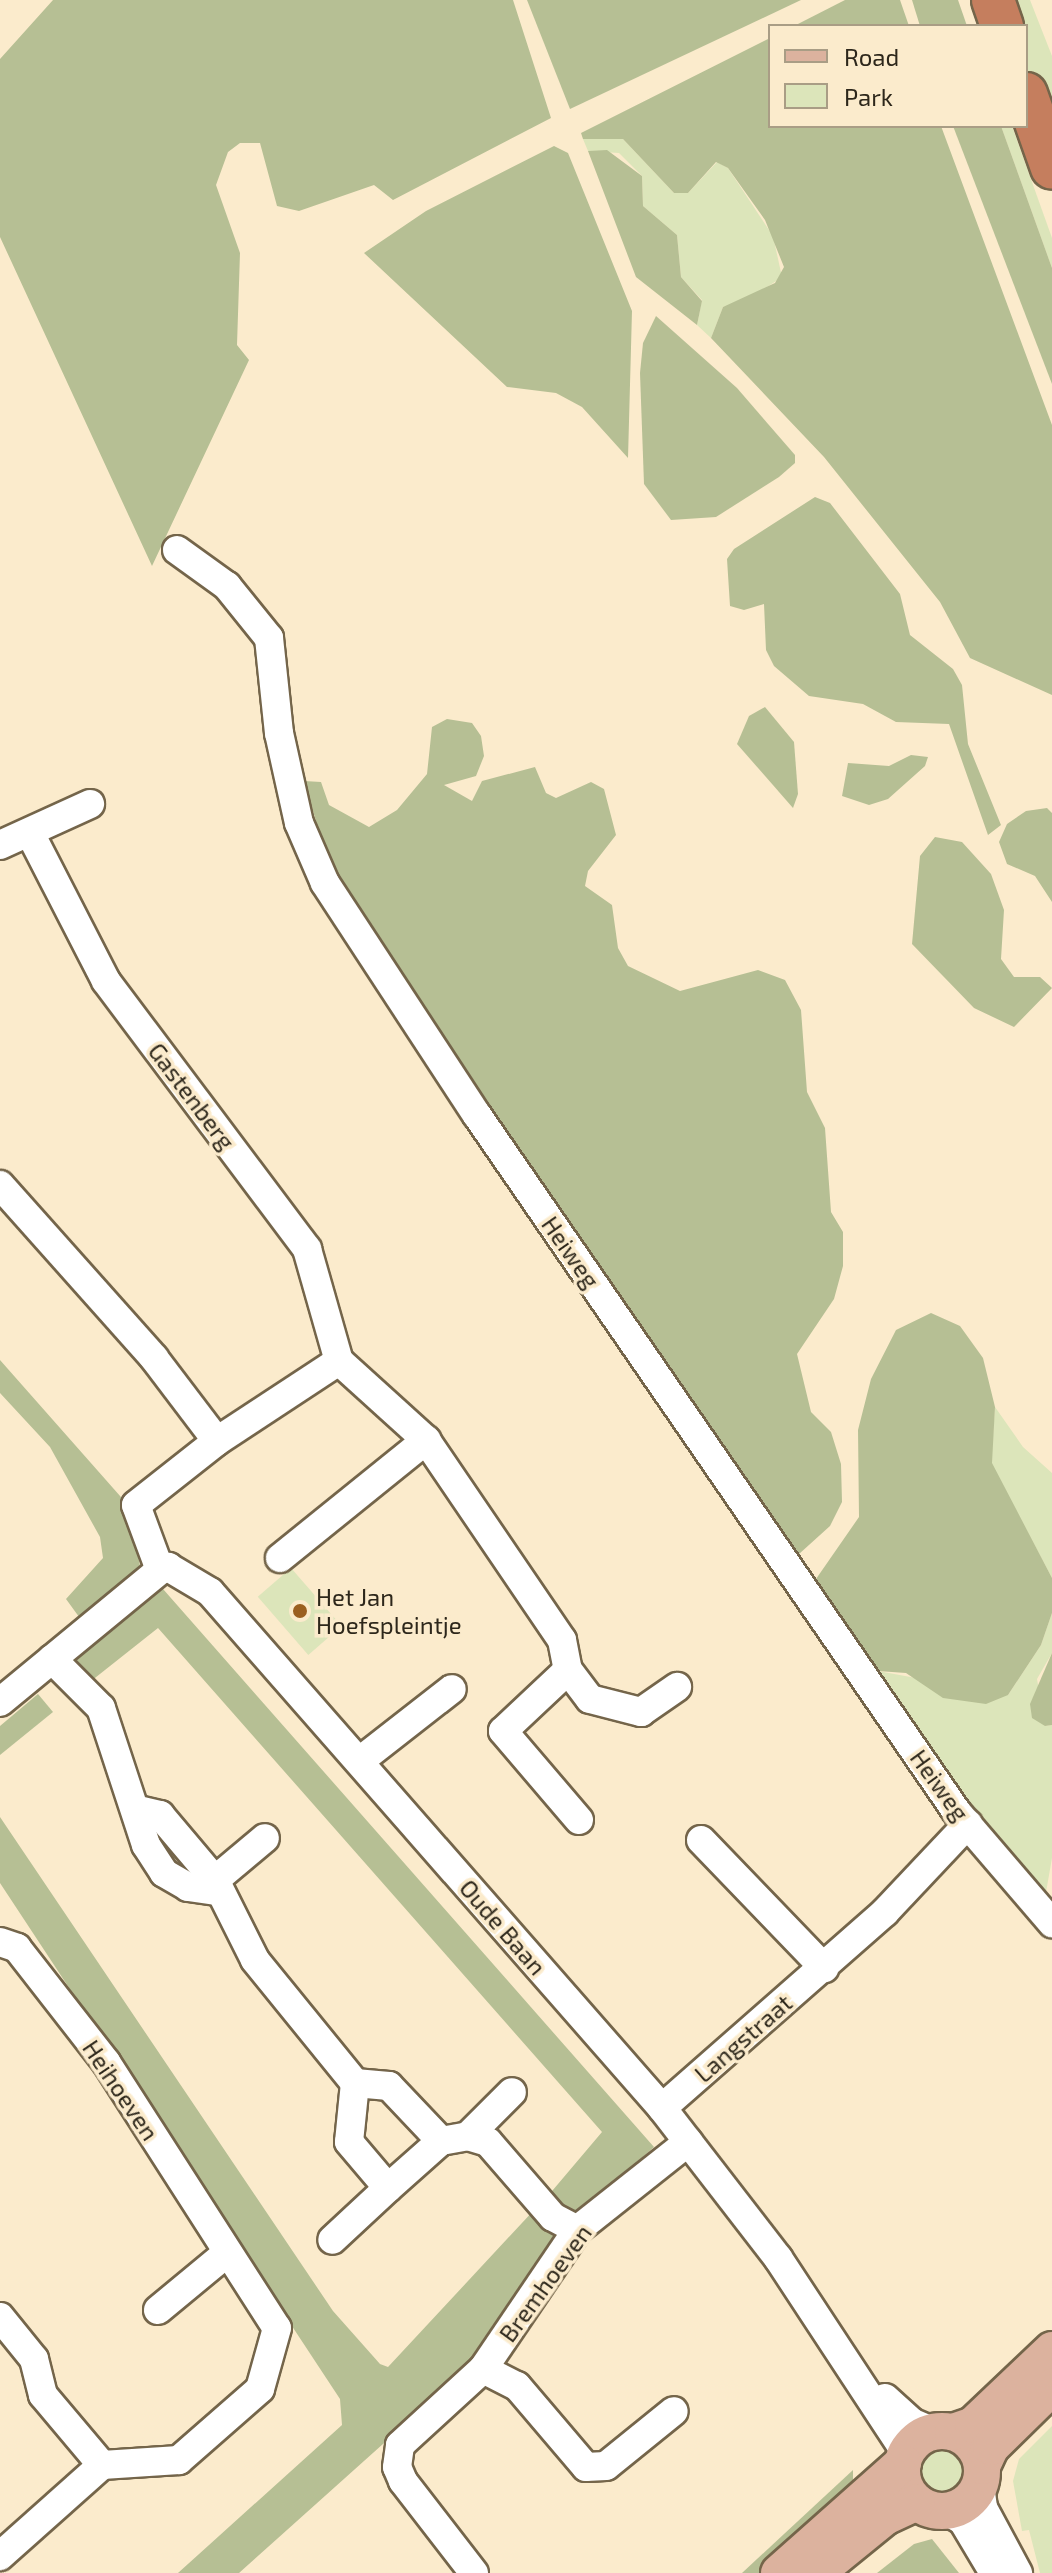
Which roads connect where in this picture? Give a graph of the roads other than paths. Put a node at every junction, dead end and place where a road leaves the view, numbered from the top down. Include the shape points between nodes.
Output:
1 (993, 0) edge
2 (1001, 24) edge
3 (1028, 100) edge
4 (1052, 168) edge
5 (177, 550) dead end
6 (90, 804) dead end
7 (31, 835) junction
8 (0, 845) edge
9 (0, 1185) edge
10 (339, 1361) junction
11 (426, 1440) junction
12 (217, 1441) junction
13 (280, 1558) dead end
14 (160, 1570) junction
15 (52, 1659) junction
16 (568, 1670) junction
17 (677, 1687) dead end
18 (452, 1689) dead end
19 (0, 1702) edge
20 (361, 1760) junction
21 (579, 1820) dead end
22 (968, 1824) junction
23 (265, 1838) dead end
24 (701, 1840) dead end
25 (215, 1885) junction
26 (1052, 1923) edge
27 (0, 1942) edge
28 (824, 1968) junction
29 (355, 2083) junction
30 (512, 2092) dead end
31 (662, 2108) junction
32 (454, 2138) junction
33 (688, 2142) junction
34 (388, 2188) junction
35 (577, 2230) junction
36 (332, 2240) dead end
37 (227, 2253) junction
38 (158, 2310) dead end
39 (0, 2317) edge
40 (1052, 2350) edge
41 (483, 2369) junction
42 (1052, 2387) edge
43 (674, 2411) dead end
44 (924, 2445) junction
45 (102, 2465) junction
46 (981, 2476) junction
47 (932, 2507) junction
48 (6, 2562) edge
49 (474, 2573) edge
50 (779, 2573) edge
51 (817, 2573) edge
52 (994, 2573) edge
53 (1018, 2573) edge

1 - 2 highway
3 - 4 highway
5 - 22 street, Heiweg via 227,586 269,638 292,793 325,883 495,1142
6 - 7 street
7 - 8 street
7 - 10 street, Gastenberg via 106,981 307,1249
9 - 12 street via 154,1358
10 - 11 street
10 - 12 street
11 - 13 street
11 - 16 street via 562,1640
12 - 14 street via 136,1505
14 - 15 street
14 - 20 street, Oude Baan via 168,1567 210,1592
15 - 19 street
15 - 25 street via 101,1708 146,1845 164,1873 188,1887
16 - 17 street via 590,1699 606,1707 641,1712
16 - 21 street via 503,1731
18 - 20 street
20 - 31 street, Oude Baan
22 - 26 street, Heiweg
22 - 28 street, Langstraat
23 - 25 street
24 - 28 street
25 - 29 street via 255,1960
27 - 37 street, Heihoeven via 17,1948 106,2062
28 - 31 street, Langstraat
29 - 32 street via 389,2086
29 - 34 street via 349,2142
30 - 32 street
31 - 33 street, Oude Baan
32 - 34 street
32 - 35 street via 488,2142 553,2217
33 - 35 street, Bremhoeven
33 - 44 street, Oude Baan via 858,2373 913,2423
34 - 36 street
35 - 41 street, Bremhoeven
37 - 38 street
37 - 45 street, Heihoeven via 277,2328 260,2389 179,2460
39 - 45 street via 34,2359 43,2395
40 - 44 main road via 973,2425
41 - 43 street, Bremhoeven via 517,2386 586,2467 606,2466
41 - 49 street, Bremhoeven via 400,2445 397,2457 403,2481
42 - 46 main road via 991,2447
44 - 46 main road via 973,2445
44 - 47 main road via 904,2483
44 - 50 main road
45 - 48 street
46 - 47 main road via 966,2503
46 - 53 street via 983,2508
47 - 51 main road via 885,2517
47 - 52 street via 963,2521

